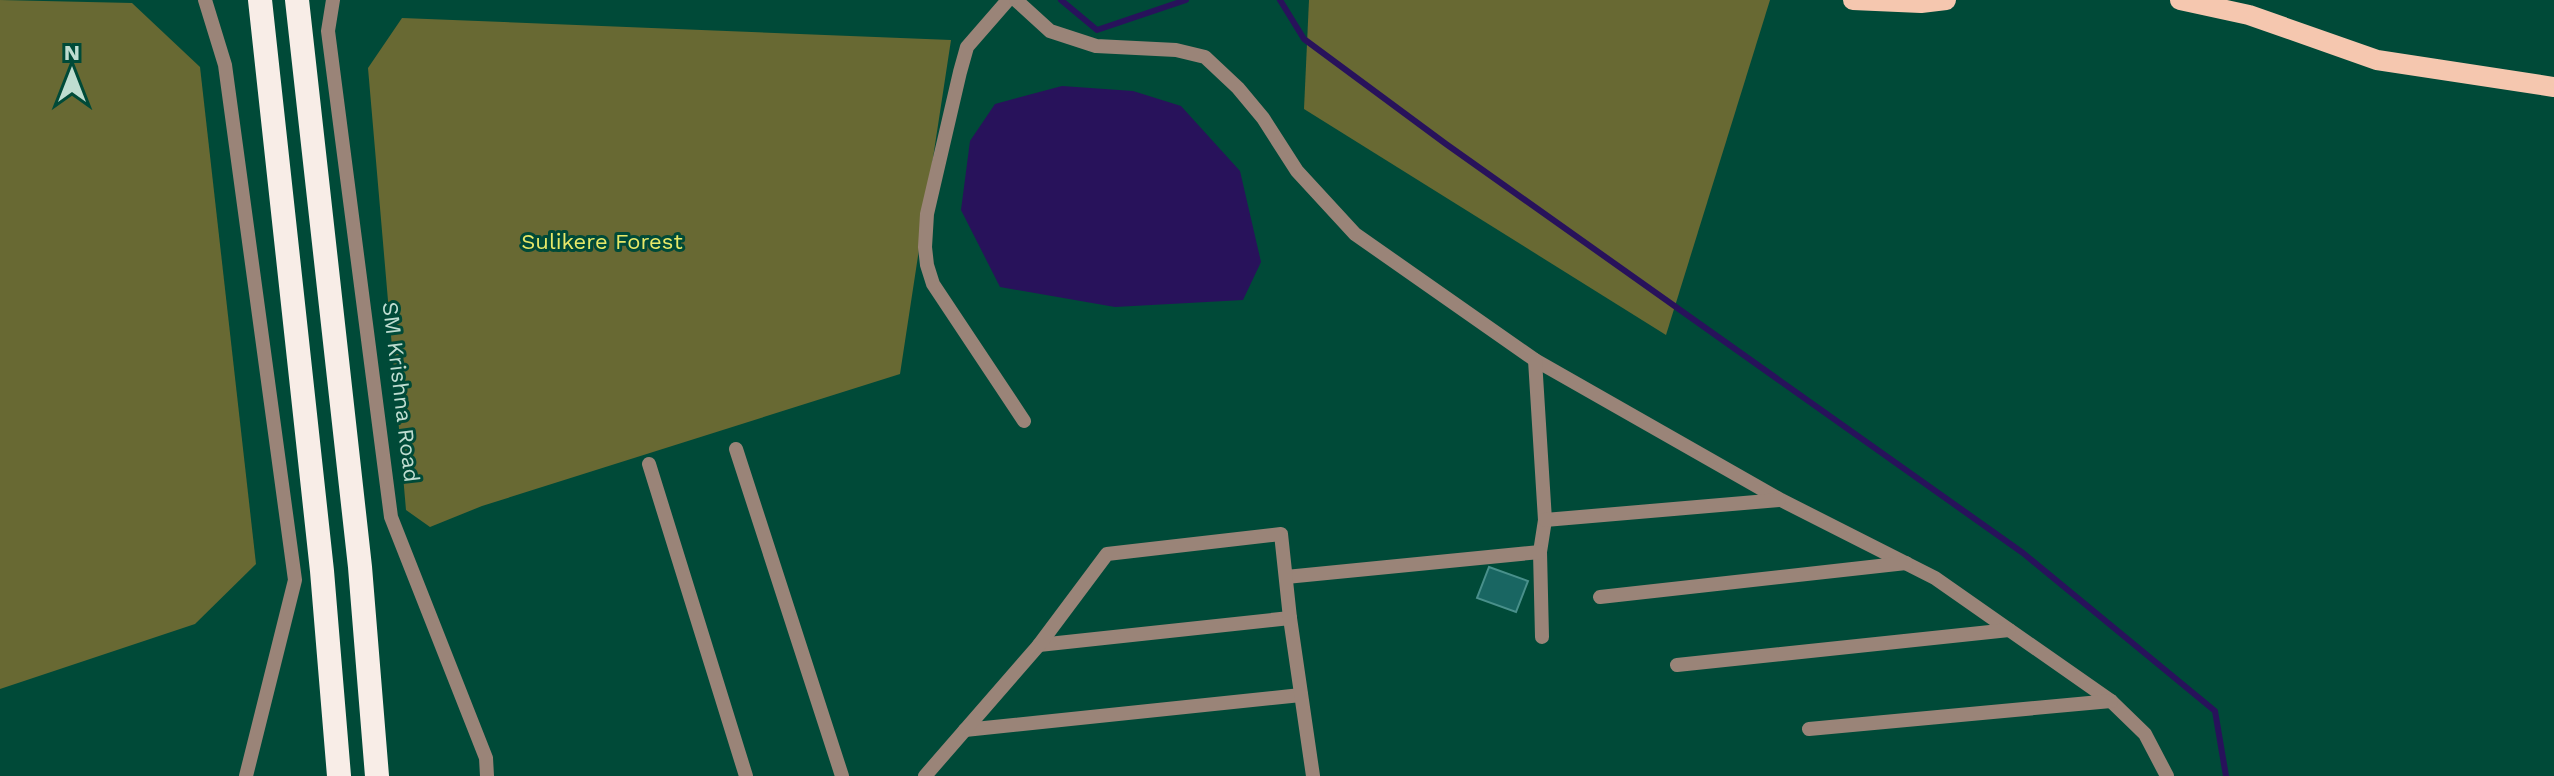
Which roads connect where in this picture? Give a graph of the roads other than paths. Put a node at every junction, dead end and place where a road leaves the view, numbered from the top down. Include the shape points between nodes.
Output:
1 (205, 0) edge
2 (260, 0) edge
3 (297, 0) edge
4 (333, 0) edge
5 (1008, 0) edge
6 (1016, 0) edge
7 (1853, 0) edge
8 (1946, 0) edge
9 (2180, 0) edge
10 (2554, 87) edge
11 (1535, 360) junction
12 (1024, 421) dead end
13 (736, 449) dead end
14 (649, 464) dead end
15 (1781, 500) junction
16 (1545, 520) junction
17 (1540, 552) junction
18 (1906, 563) junction
19 (1286, 577) junction
20 (1600, 597) dead end
21 (1290, 618) junction
22 (2009, 630) junction
23 (1542, 637) dead end
24 (1039, 645) junction
25 (1677, 665) dead end
26 (1301, 695) junction
27 (2111, 701) junction
28 (1809, 729) dead end
29 (965, 730) junction
30 (246, 776) edge
31 (339, 776) edge
32 (377, 776) edge
33 (487, 776) edge
34 (746, 776) edge
35 (842, 776) edge
36 (925, 776) edge
37 (1313, 776) edge
38 (2167, 776) edge

1 - 30 street via 225,65 295,580
2 - 31 highway
3 - 32 highway via 359,552
4 - 33 street, SM Krishna Road via 328,31 391,517 486,758
5 - 12 street via 967,47 927,214 925,247 933,284
6 - 11 street via 1050,31 1096,46 1176,50 1205,57 1238,88 1297,171 1355,234
7 - 8 main road
9 - 10 main road via 2249,15 2377,60
11 - 15 street
11 - 16 street
13 - 35 street
14 - 34 street
15 - 16 street
15 - 18 street
16 - 17 street
17 - 19 street
17 - 23 street
18 - 20 street
18 - 22 street
19 - 21 street
19 - 24 street via 1281,534 1107,554
21 - 24 street
21 - 26 street
22 - 25 street
22 - 27 street
24 - 29 street
26 - 29 street
26 - 37 street
27 - 28 street
27 - 38 street via 2145,734
29 - 36 street

